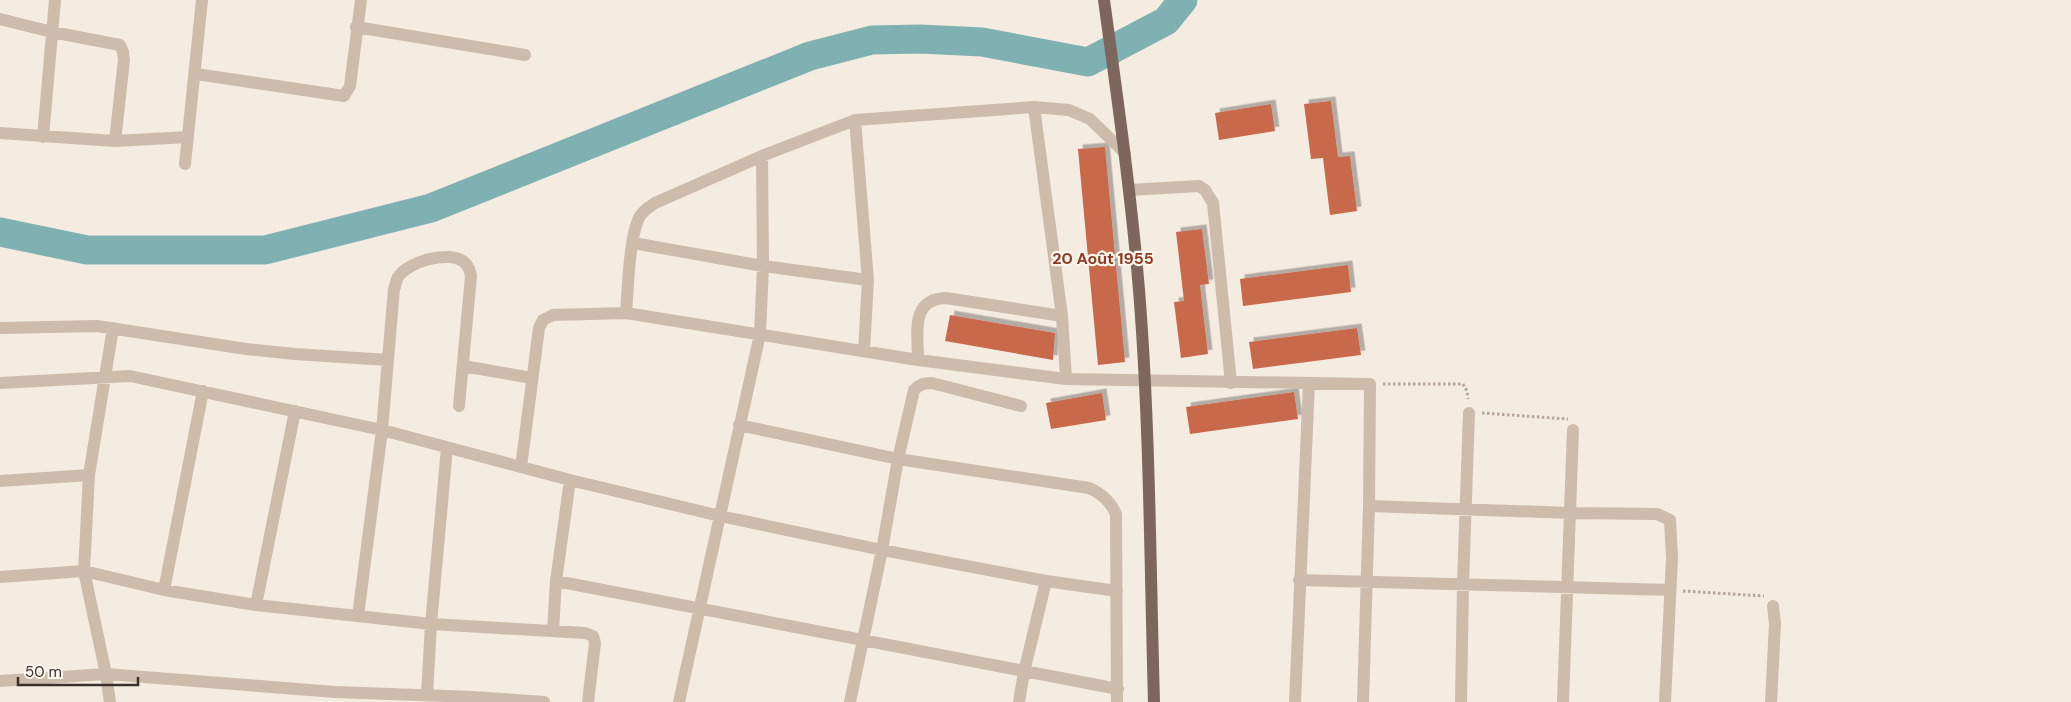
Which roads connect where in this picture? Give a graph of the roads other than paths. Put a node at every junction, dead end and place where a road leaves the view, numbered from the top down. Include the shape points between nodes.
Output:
1 (55, 0) edge
2 (202, 0) edge
3 (361, 0) edge
4 (1104, 0) edge
5 (0, 19) edge
6 (356, 27) junction
7 (52, 32) junction
8 (525, 54) dead end
9 (196, 74) junction
10 (1034, 107) junction
11 (855, 120) junction
12 (0, 133) edge
13 (43, 137) junction
14 (188, 137) junction
15 (115, 141) junction
16 (1125, 153) junction
17 (762, 156) junction
18 (185, 164) dead end
19 (1129, 190) junction
20 (633, 243) junction
21 (763, 266) junction
22 (868, 280) junction
23 (626, 314) junction
24 (1062, 316) junction
25 (0, 328) edge
26 (113, 328) junction
27 (760, 334) junction
28 (864, 351) junction
29 (388, 360) junction
30 (918, 360) junction
31 (463, 366) junction
32 (106, 376) junction
33 (532, 378) junction
34 (1066, 379) junction
35 (1145, 381) junction
36 (1231, 382) junction
37 (1309, 382) junction
38 (0, 383) edge
39 (203, 391) junction
40 (459, 406) dead end
41 (1021, 406) dead end
42 (295, 411) junction
43 (1469, 413) road end
44 (739, 425) junction
45 (382, 430) junction
46 (1573, 430) road end
47 (448, 448) junction
48 (898, 459) junction
49 (521, 467) junction
50 (90, 475) junction
51 (570, 480) junction
52 (0, 481) edge
53 (1369, 506) junction
54 (1465, 509) junction
55 (1570, 513) junction
56 (720, 516) junction
57 (882, 550) junction
58 (84, 571) junction
59 (0, 577) edge
60 (1299, 580) junction
61 (1366, 580) junction
62 (556, 581) junction
63 (1046, 581) junction
64 (1462, 584) junction
65 (1567, 586) junction
66 (164, 590) junction
67 (1670, 590) junction
68 (1117, 591) junction
69 (256, 605) junction
70 (1773, 606) road end
71 (700, 609) junction
72 (358, 616) junction
73 (431, 624) junction
74 (553, 630) junction
75 (863, 639) junction
76 (1024, 672) junction
77 (106, 674) junction
78 (0, 681) edge
79 (427, 696) junction
80 (1117, 696) edge
81 (335, 697) edge
82 (110, 702) edge
83 (544, 702) edge
84 (588, 702) edge
85 (679, 702) edge
86 (850, 702) edge
87 (1019, 702) edge
88 (1154, 702) edge
89 (1295, 702) edge
90 (1363, 702) edge
91 (1461, 702) edge
92 (1563, 702) edge
93 (1665, 702) edge
94 (1771, 702) edge

1 - 7 street
2 - 9 street
3 - 6 street
4 - 16 main road
5 - 7 street
6 - 8 street
6 - 9 street via 350,86 344,96
7 - 13 street
7 - 15 street via 117,43 122,47 124,60
9 - 14 street
10 - 11 street
10 - 16 street via 1069,110 1090,119
10 - 24 street
11 - 17 street
11 - 22 street
12 - 13 street
13 - 15 street
14 - 15 street
14 - 18 street
16 - 19 main road
17 - 20 street via 655,203 639,218
17 - 21 street
19 - 35 main road
19 - 36 street via 1199,186 1213,203
20 - 21 street
20 - 23 street
21 - 22 street
21 - 27 street
22 - 28 street
23 - 27 street
23 - 33 street via 553,315 543,320 538,328
24 - 30 street via 936,298 921,310
24 - 34 street
25 - 26 street
26 - 29 street via 246,349
26 - 32 street
27 - 28 street
27 - 44 street
28 - 30 street
29 - 31 street via 394,289 398,277 424,260 455,257 465,262 471,276
29 - 45 street
30 - 34 street
31 - 33 street
31 - 40 street
32 - 38 street
32 - 39 street via 130,376
32 - 50 street
33 - 49 street
34 - 35 street
35 - 36 street
35 - 88 main road
36 - 37 street
37 - 53 street via 1370,384
37 - 60 street
39 - 42 street
39 - 66 street
41 - 48 street via 932,383 919,386 912,396
42 - 45 street
42 - 69 street
43 - 54 street
44 - 48 street
44 - 56 street
45 - 47 street
45 - 72 street
46 - 55 street
47 - 49 street
47 - 73 street
48 - 57 street
48 - 68 street via 1089,488 1102,494 1116,514
49 - 51 street
50 - 52 street
50 - 58 street
51 - 56 street
51 - 62 street
53 - 54 street
53 - 61 street
54 - 55 street
54 - 64 street
55 - 65 street
55 - 67 street via 1657,514 1670,520
56 - 57 street
56 - 71 street
57 - 63 street
57 - 75 street
58 - 59 street
58 - 66 street
58 - 77 street
60 - 61 street
60 - 89 street
61 - 64 street
61 - 90 street
62 - 71 street
62 - 74 street
63 - 68 street
63 - 76 street
64 - 65 street
64 - 91 street
65 - 67 street
65 - 92 street
66 - 69 street
67 - 93 street
68 - 80 street
69 - 72 street
70 - 94 street
71 - 75 street
71 - 85 street
72 - 73 street
73 - 74 street
73 - 79 street
74 - 84 street via 585,633 595,639
75 - 76 street
75 - 86 street
76 - 80 street
76 - 87 street
77 - 78 street
77 - 81 street
77 - 82 street
79 - 81 street
79 - 83 street

